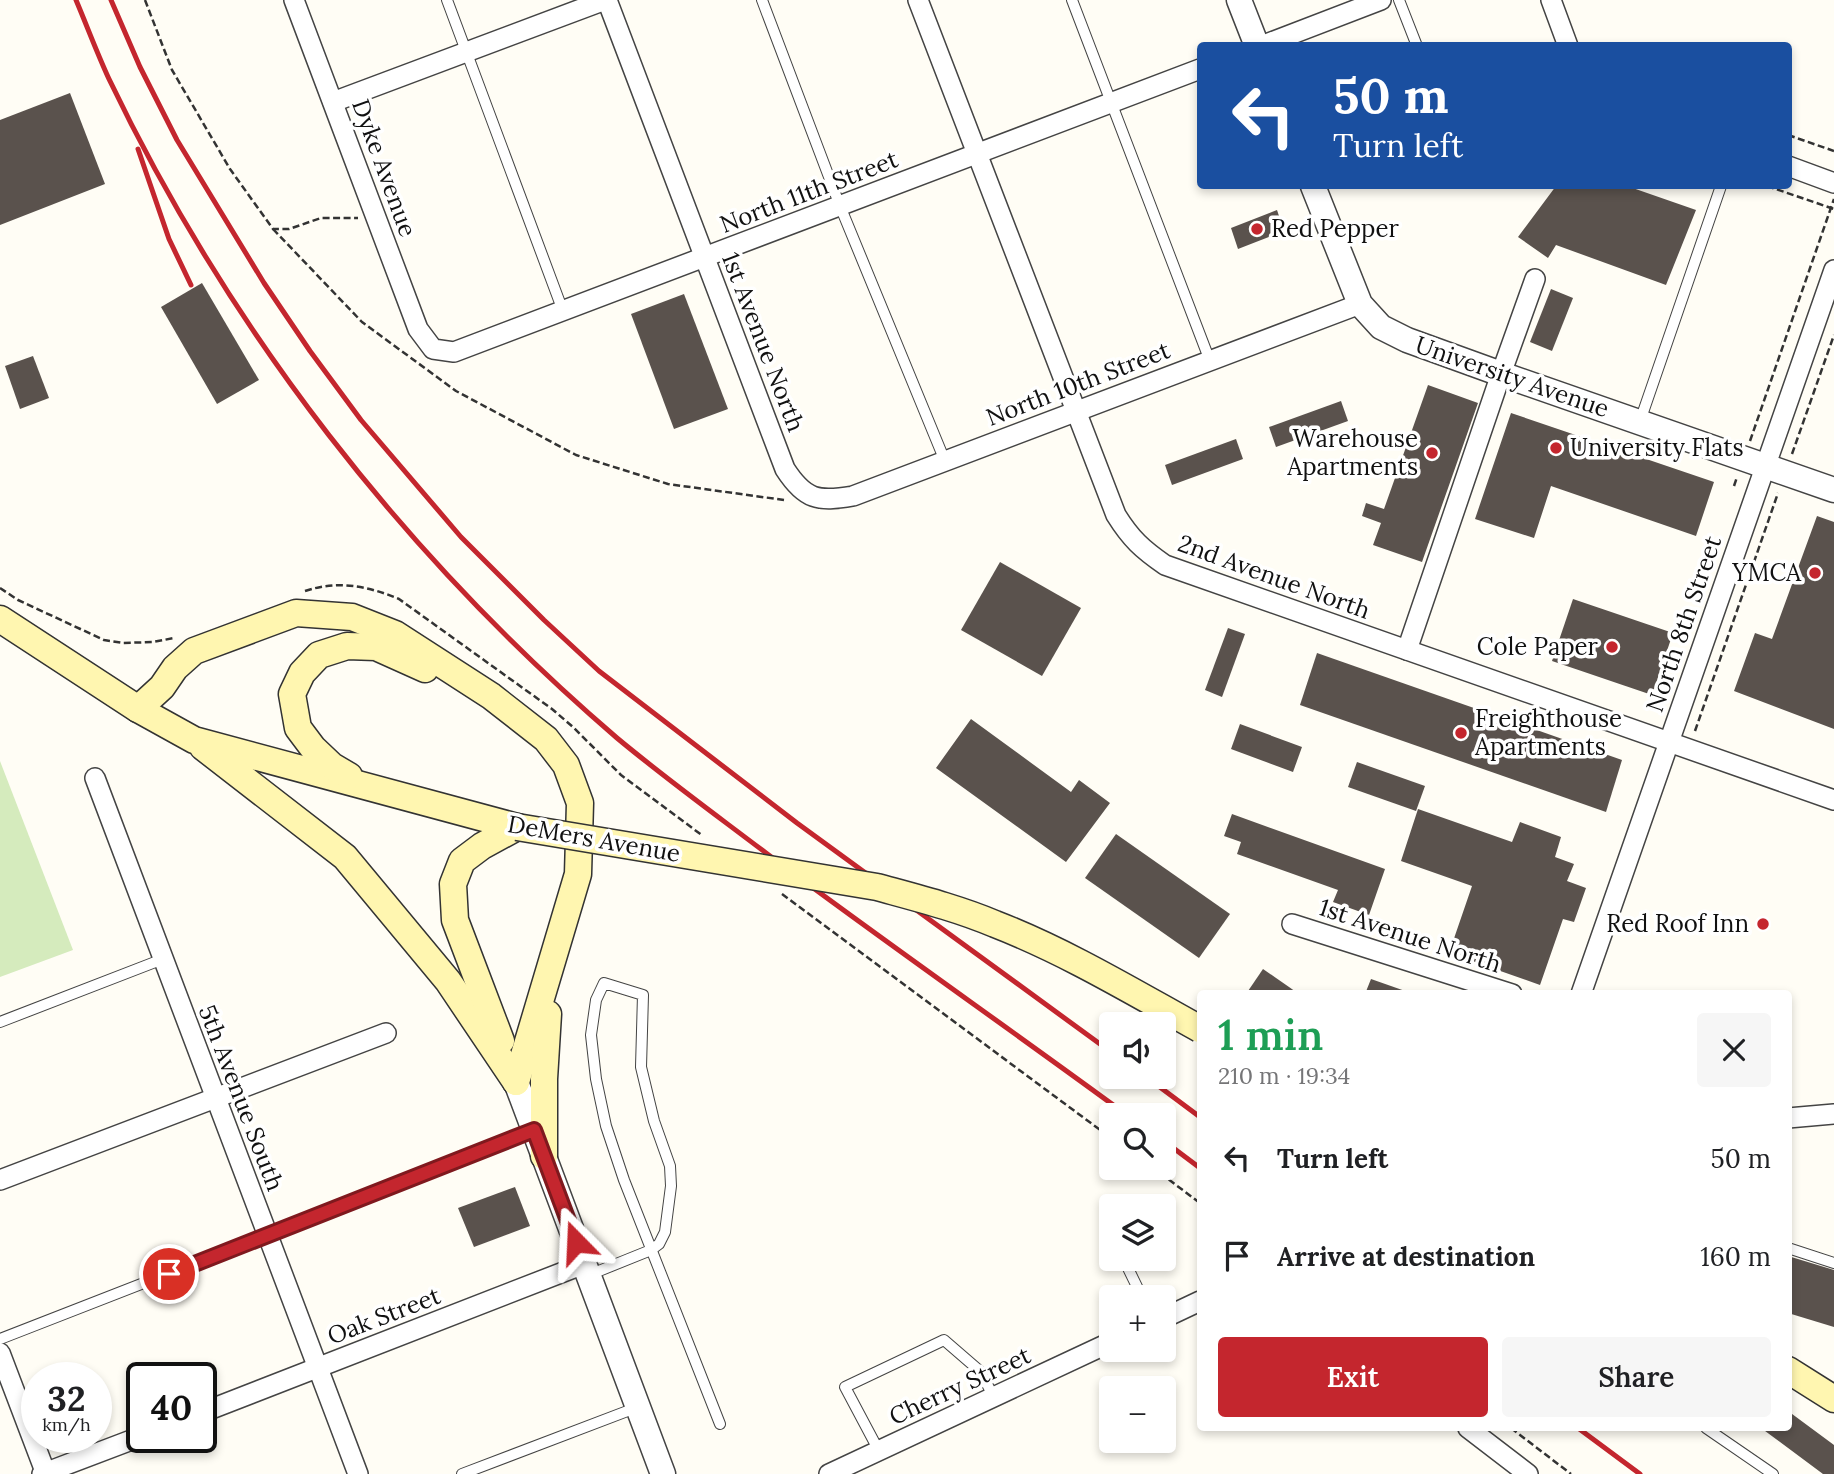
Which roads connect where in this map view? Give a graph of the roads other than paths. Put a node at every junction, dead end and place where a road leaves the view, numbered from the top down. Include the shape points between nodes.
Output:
1 (294, 0) edge
2 (447, 0) edge
3 (606, 0) edge
4 (762, 0) edge
5 (918, 0) edge
6 (1072, 0) edge
7 (1239, 0) edge
8 (1381, 0) edge
9 (1399, 0) edge
10 (1551, 0) edge
11 (1257, 42) edge
12 (1270, 42) edge
13 (1415, 42) edge
14 (1567, 42) edge
15 (467, 52) junction
16 (1197, 70) edge
17 (333, 102) junction
18 (1111, 103) junction
19 (977, 154) junction
20 (1792, 167) edge
21 (1834, 183) edge
22 (1314, 189) edge
23 (1720, 189) edge
24 (840, 206) junction
25 (705, 258) junction
26 (1834, 270) edge
27 (1535, 279) dead end
28 (1360, 304) junction
29 (563, 311) junction
30 (433, 349) joint
31 (1210, 361) junction
32 (1501, 374) junction
33 (1075, 411) junction
34 (1640, 421) junction
35 (945, 461) junction
36 (1765, 465) junction
37 (1834, 490) edge
38 (812, 496) joint
39 (0, 619) edge
40 (1407, 650) junction
41 (491, 696) junction
42 (138, 709) junction
43 (194, 740) junction
44 (1669, 743) junction
45 (95, 778) dead end
46 (372, 789) junction
47 (1834, 800) edge
48 (517, 827) junction
49 (1292, 924) dead end
50 (556, 949) junction
51 (163, 959) junction
52 (1499, 990) edge
53 (1582, 990) edge
54 (0, 1022) edge
55 (1197, 1027) edge
56 (386, 1033) dead end
57 (516, 1082) junction
58 (215, 1099) junction
59 (1834, 1114) edge
60 (1792, 1118) edge
61 (534, 1130) junction
62 (544, 1156) junction
63 (0, 1180) edge
64 (267, 1236) junction
65 (1792, 1249) edge
66 (651, 1250) junction
67 (1834, 1263) edge
68 (586, 1270) junction
69 (1197, 1302) edge
70 (1176, 1312) edge
71 (0, 1339) edge
72 (1099, 1348) edge
73 (0, 1353) edge
74 (318, 1368) junction
75 (1792, 1373) edge
76 (994, 1398) junction
77 (1834, 1399) edge
78 (638, 1406) junction
79 (217, 1407) edge
80 (720, 1424) dead end
81 (1472, 1431) edge
82 (1710, 1431) edge
83 (126, 1442) edge
84 (878, 1451) junction
85 (840, 1472) edge
86 (45, 1474) edge
87 (358, 1474) edge
88 (462, 1474) edge
89 (663, 1474) edge
90 (1528, 1474) edge
91 (1773, 1474) edge

1 - 17 street, Dyke Avenue
2 - 15 lane
3 - 15 street
3 - 25 street, 1st Avenue North
4 - 24 lane
5 - 19 street, 2nd Avenue North
6 - 18 lane
7 - 11 street
8 - 12 street
9 - 13 lane
10 - 14 street
15 - 17 street
15 - 29 lane
16 - 18 street, North 11th Street
17 - 30 street, Dyke Avenue via 418,329
18 - 19 street, North 11th Street
18 - 31 lane
19 - 24 street, North 11th Street
19 - 33 street, 2nd Avenue North
20 - 21 street
22 - 28 street, University Avenue
23 - 34 lane
24 - 25 street, North 11th Street
24 - 35 lane
25 - 29 street, North 11th Street
25 - 38 street, 1st Avenue North via 785,469 796,486
26 - 36 street, North 8th Street
27 - 32 street
28 - 31 street, North 10th Street
28 - 32 street, University Avenue via 1381,327 1406,340
29 - 30 street, North 11th Street via 454,352
31 - 33 street, North 10th Street
32 - 34 street, University Avenue
32 - 40 street
33 - 35 street, North 10th Street
33 - 40 street, 2nd Avenue North via 1116,515 1145,552 1165,565
34 - 36 street, University Avenue
35 - 38 street, North 10th Street via 853,496 831,500
36 - 37 street, University Avenue
36 - 44 street, North 8th Street
39 - 42 main road, DeMers Avenue
40 - 44 street, 2nd Avenue North
41 - 42 main road via 395,634 352,617 296,613 194,651
41 - 46 main road via 376,647 347,646 319,655 302,673 292,694 298,727 332,766
41 - 50 main road via 546,739 566,765 580,803 578,874
42 - 43 main road, DeMers Avenue
43 - 46 main road, DeMers Avenue
43 - 57 main road via 345,857 448,981
44 - 47 street, 2nd Avenue North
44 - 53 street, North 8th Street
45 - 51 street, 5th Avenue South
46 - 48 main road, DeMers Avenue
48 - 55 main road, DeMers Avenue, bridge via 866,885 934,903 1051,948
48 - 57 main road via 462,861 453,884 455,920
49 - 52 street, 1st Avenue North
50 - 57 main road
50 - 62 main road via 543,1087
51 - 54 lane
51 - 58 street, 5th Avenue South
56 - 58 street
57 - 61 street
58 - 63 street
58 - 64 street, 5th Avenue South
59 - 60 street
61 - 62 street
61 - 64 lane
62 - 68 street
64 - 71 lane
64 - 74 street, 5th Avenue South
65 - 67 lane
66 - 66 lane via 665,1232 671,1186 670,1166 641,1067 643,995 604,983 596,1000 591,1035 596,1079 606,1126
66 - 68 lane
66 - 80 lane
68 - 74 street, Oak Street
68 - 78 street
69 - 70 street
72 - 76 street, Cherry Street
73 - 86 street
74 - 79 street, Oak Street
74 - 87 street, 5th Avenue South
75 - 77 main road
76 - 84 street, Cherry Street
76 - 84 lane via 981,1372 944,1340 845,1387
78 - 88 lane
78 - 89 street
81 - 90 street
82 - 91 lane
83 - 86 street
84 - 85 street, Cherry Street

